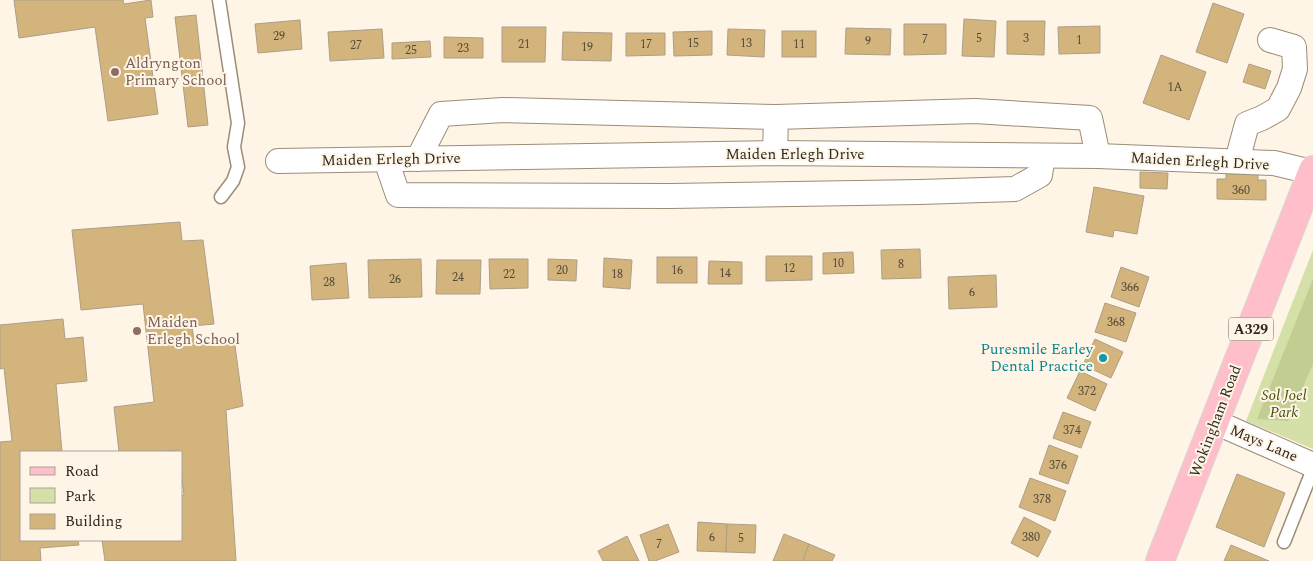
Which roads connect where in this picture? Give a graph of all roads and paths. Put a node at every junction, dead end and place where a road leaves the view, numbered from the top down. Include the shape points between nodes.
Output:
1 (219, 0) edge
2 (1270, 40) dead end
3 (776, 117) junction
4 (775, 153) junction
5 (1043, 156) junction
6 (1098, 156) junction
7 (418, 159) junction
8 (386, 160) junction
9 (278, 161) dead end
10 (1237, 162) junction
11 (1312, 171) edge
12 (221, 197) dead end
13 (1215, 422) junction
14 (1313, 464) edge
15 (1313, 468) edge
16 (1284, 542) dead end
17 (1160, 561) edge

1 - 12 lane via 238,123 234,147 238,167
2 - 10 street via 1294,47 1295,69 1278,109 1247,124
3 - 4 street
3 - 6 street via 976,111 1090,118
3 - 7 street via 503,110 442,114
4 - 5 street, Maiden Erlegh Drive
4 - 7 street, Maiden Erlegh Drive
5 - 6 street, Maiden Erlegh Drive
5 - 8 street via 1040,175 1015,189 670,196 398,195
6 - 10 street, Maiden Erlegh Drive
7 - 8 street, Maiden Erlegh Drive
8 - 9 street, Maiden Erlegh Drive
10 - 11 street, Maiden Erlegh Drive via 1274,163
11 - 13 main road, Wokingham Road / A329
13 - 14 street, Mays Lane
13 - 17 main road, Wokingham Road / A329
15 - 16 lane

